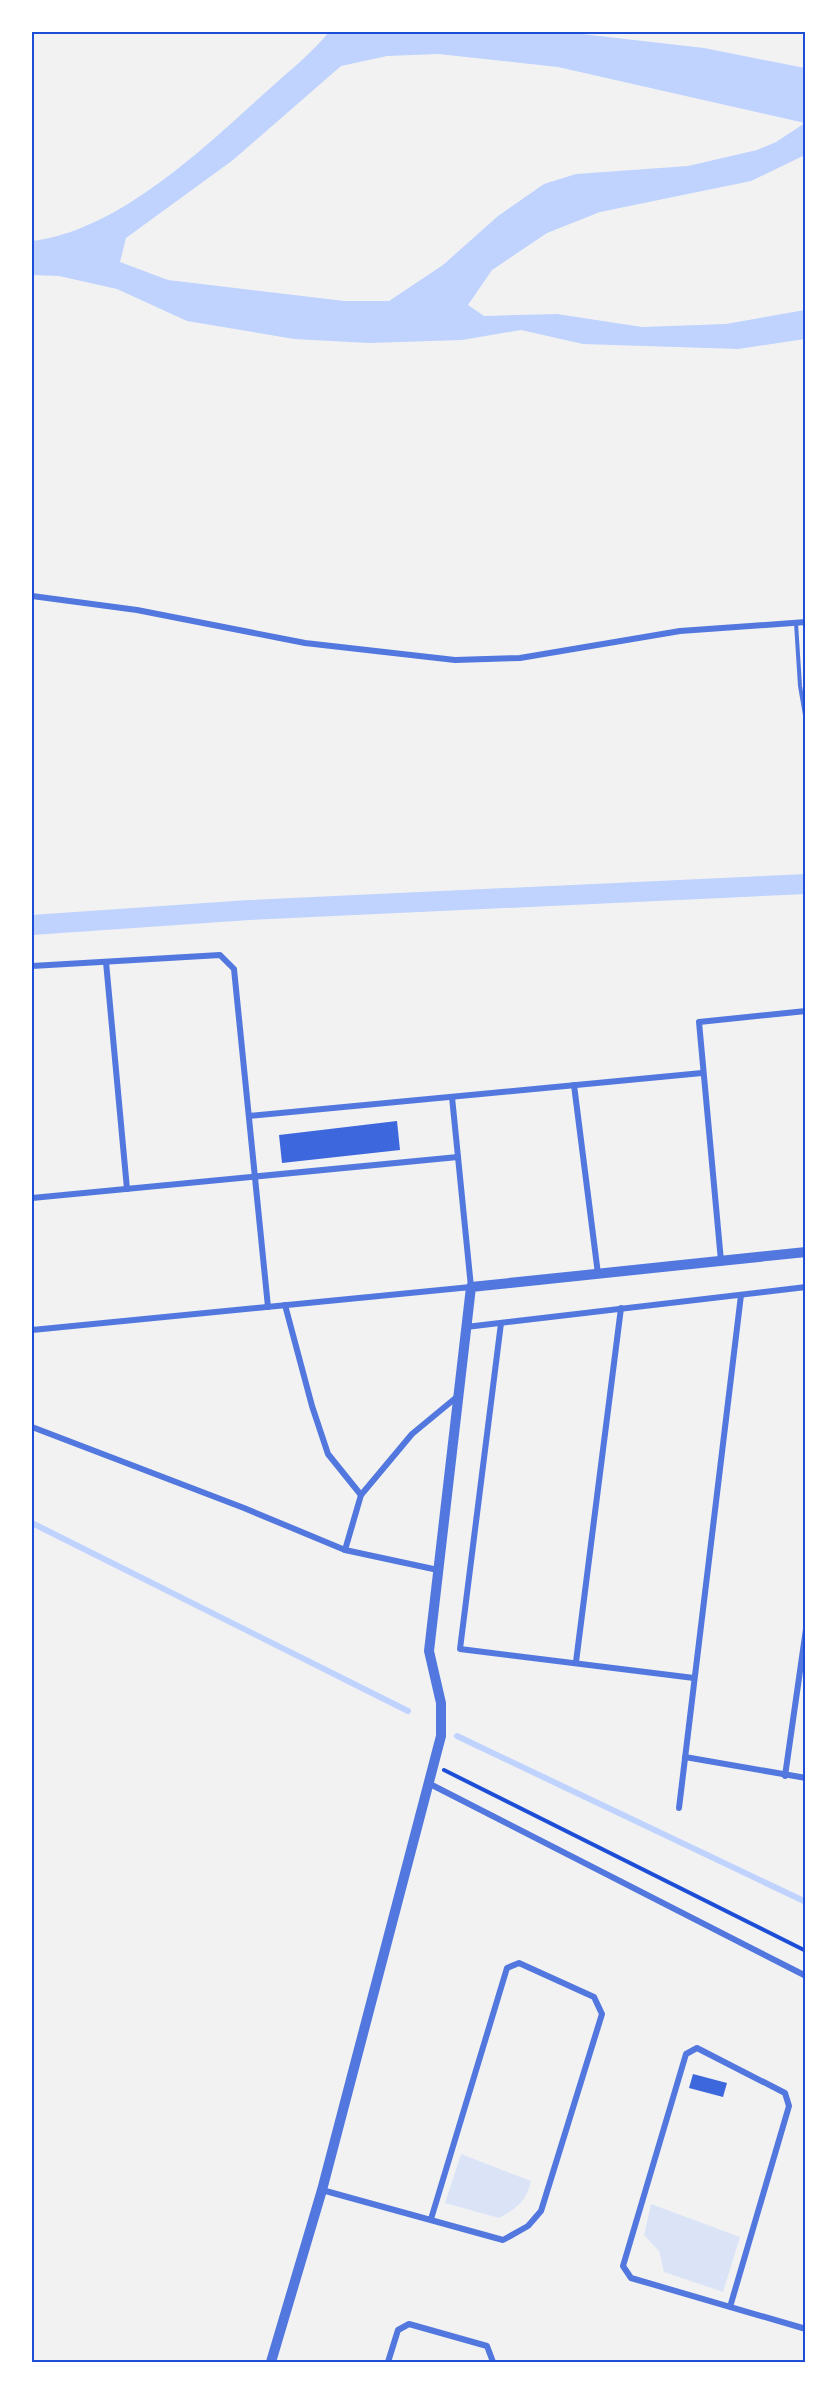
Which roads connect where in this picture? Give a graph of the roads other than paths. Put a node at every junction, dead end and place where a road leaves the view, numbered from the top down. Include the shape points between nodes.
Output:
1 (32, 596) edge
2 (806, 621) edge
3 (796, 622) junction
4 (806, 721) edge
5 (106, 962) junction
6 (32, 966) edge
7 (806, 1011) edge
8 (702, 1073) junction
9 (574, 1085) junction
10 (452, 1096) junction
11 (249, 1116) junction
12 (458, 1156) junction
13 (255, 1176) junction
14 (127, 1188) junction
15 (32, 1198) edge
16 (806, 1252) edge
17 (721, 1261) junction
18 (598, 1274) junction
19 (471, 1287) junction
20 (806, 1287) edge
21 (741, 1295) junction
22 (285, 1305) junction
23 (268, 1307) junction
24 (621, 1308) junction
25 (501, 1323) junction
26 (466, 1327) junction
27 (32, 1330) edge
28 (458, 1396) junction
29 (32, 1427) edge
30 (361, 1496) junction
31 (345, 1550) junction
32 (438, 1570) junction
33 (806, 1629) edge
34 (576, 1662) junction
35 (694, 1678) junction
36 (685, 1757) junction
37 (785, 1776) junction
38 (806, 1778) edge
39 (430, 1784) junction
40 (679, 1808) dead end
41 (806, 1976) edge
42 (322, 2190) junction
43 (431, 2219) junction
44 (730, 2307) junction
45 (806, 2329) edge
46 (271, 2362) edge
47 (388, 2362) edge
48 (493, 2362) edge

1 - 3 street via 137,610 305,643 455,660 520,658 680,631
2 - 3 street
3 - 4 lane
5 - 6 street
5 - 11 street via 220,955 234,969
5 - 14 street
7 - 8 street via 699,1022
8 - 9 street
8 - 17 street
9 - 10 street
9 - 18 street
10 - 11 street
10 - 12 street
11 - 13 street
12 - 13 street
12 - 19 street
13 - 14 street
13 - 23 street
14 - 15 street
16 - 17 street
17 - 18 street
18 - 19 street
19 - 22 street
19 - 26 street
20 - 21 street
21 - 24 street
21 - 35 street
22 - 23 street
22 - 30 street via 328,1454
23 - 27 street
24 - 25 street
24 - 34 street
25 - 26 street
25 - 34 street via 460,1649
26 - 28 street
28 - 30 street via 412,1434
28 - 32 street
29 - 31 street
30 - 31 street
31 - 32 street
32 - 39 street via 429,1651 443,1720
33 - 37 street
34 - 35 street
35 - 36 street
36 - 37 street
36 - 40 street
37 - 38 street
39 - 41 street
39 - 42 street
42 - 43 street
42 - 46 street
43 - 43 street via 503,2240 528,2226 541,2211 602,2014 594,1997 519,1963 507,1968
44 - 44 street via 631,2278 623,2265 686,2054 697,2048 785,2093 789,2106
44 - 45 street
47 - 48 street via 398,2330 410,2324 487,2346

